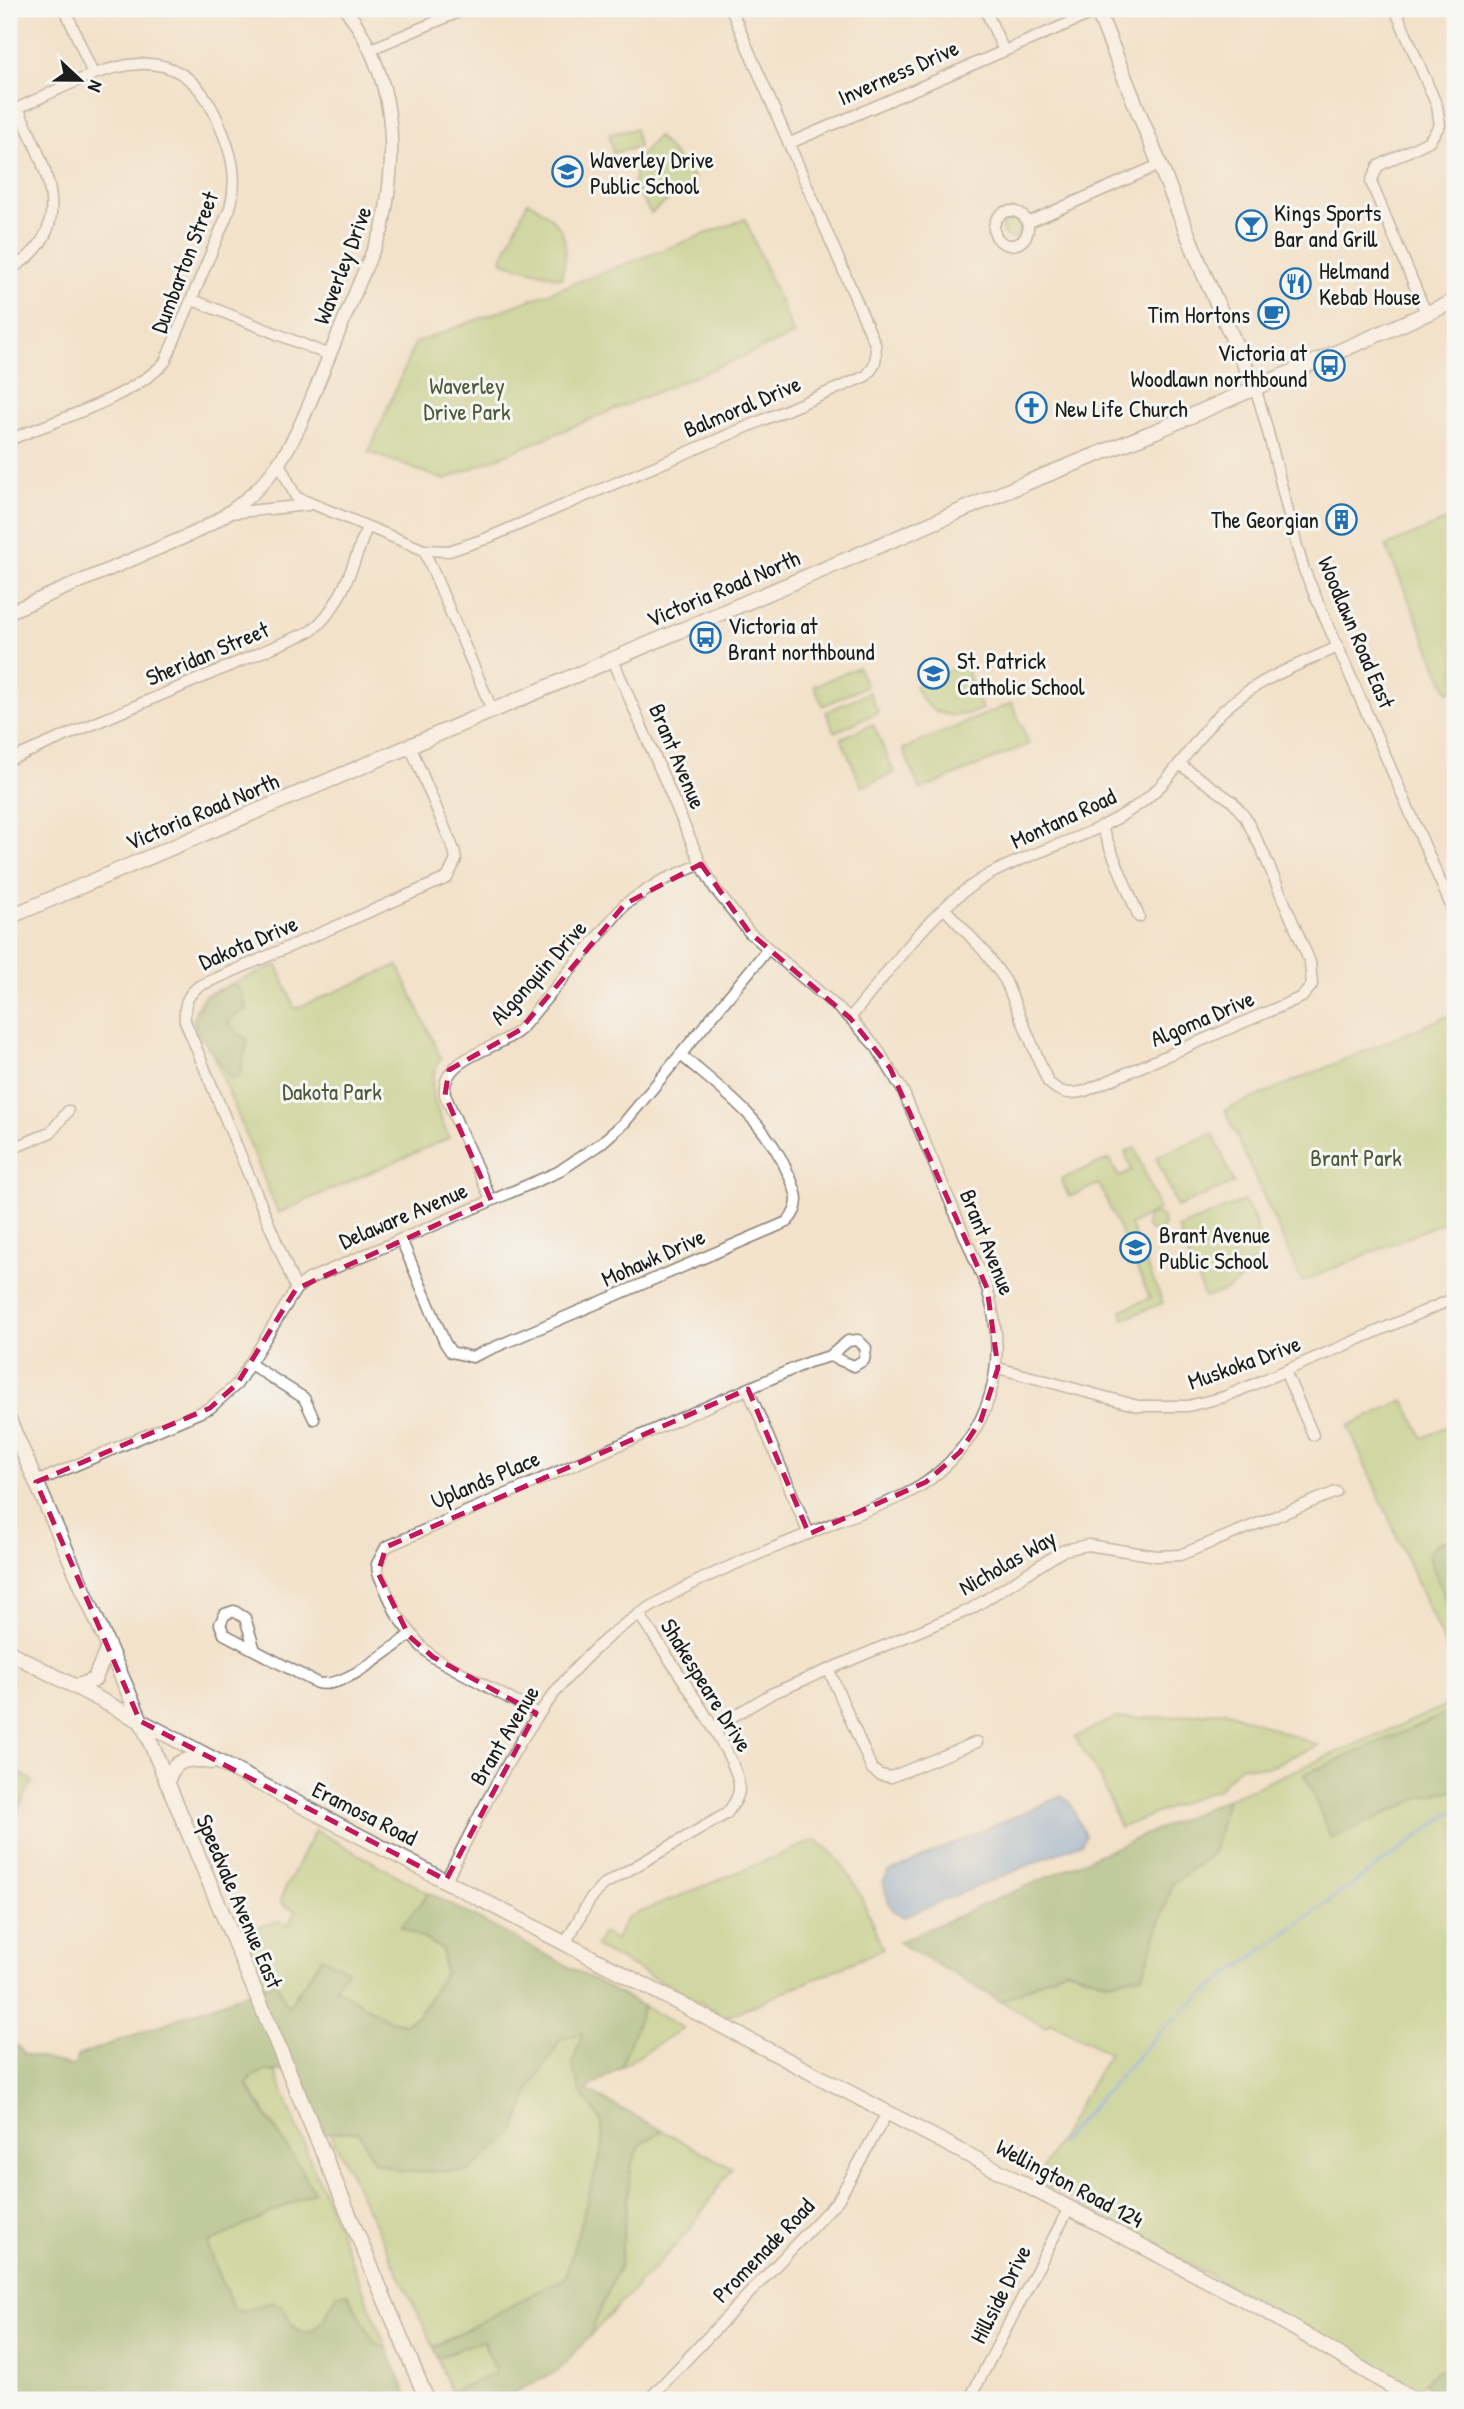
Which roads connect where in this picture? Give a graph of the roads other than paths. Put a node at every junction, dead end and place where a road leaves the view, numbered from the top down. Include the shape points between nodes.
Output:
1 (65, 9) edge
2 (346, 9) edge
3 (466, 9) edge
4 (731, 9) edge
5 (985, 9) edge
6 (1099, 9) edge
7 (1395, 9) edge
8 (372, 49) junction
9 (1003, 49) junction
10 (93, 74) junction
11 (14, 110) edge
12 (790, 142) junction
13 (1159, 165) junction
14 (1027, 222) dead end
15 (9, 270) edge
16 (194, 300) junction
17 (1455, 301) edge
18 (1426, 313) junction
19 (329, 355) junction
20 (1255, 388) junction
21 (9, 440) edge
22 (279, 465) junction
23 (311, 505) junction
24 (230, 513) junction
25 (367, 527) junction
26 (424, 550) junction
27 (9, 612) edge
28 (1338, 647) junction
29 (613, 660) junction
30 (493, 712) junction
31 (411, 748) junction
32 (9, 760) edge
33 (1180, 764) junction
34 (1101, 826) junction
35 (701, 864) junction
36 (944, 908) junction
37 (1455, 915) edge
38 (9, 917) edge
39 (1139, 917) dead end
40 (767, 950) junction
41 (850, 1018) junction
42 (681, 1055) junction
43 (68, 1111) dead end
44 (9, 1150) edge
45 (491, 1200) junction
46 (401, 1239) junction
47 (296, 1289) junction
48 (1455, 1298) edge
49 (831, 1356) dead end
50 (250, 1364) junction
51 (998, 1368) junction
52 (1285, 1371) junction
53 (748, 1389) junction
54 (314, 1419) dead end
55 (9, 1420) edge
56 (1313, 1435) dead end
57 (36, 1482) junction
58 (1336, 1492) dead end
59 (810, 1534) junction
60 (639, 1614) junction
61 (409, 1636) junction
62 (108, 1648) junction
63 (255, 1650) dead end
64 (9, 1652) edge
65 (828, 1670) junction
66 (76, 1687) junction
67 (536, 1713) junction
68 (140, 1721) junction
69 (713, 1728) junction
70 (977, 1742) dead end
71 (221, 1764) junction
72 (167, 1783) junction
73 (446, 1880) junction
74 (565, 1944) junction
75 (701, 2015) joint
76 (887, 2112) junction
77 (1069, 2207) junction
78 (427, 2400) edge
79 (648, 2400) edge
80 (968, 2400) edge
81 (1414, 2400) edge

1 - 10 street
2 - 8 street, Waverley Drive
3 - 8 street
4 - 12 street, Balmoral Drive
5 - 9 street
6 - 9 street, Inverness Drive
6 - 13 main road, Woodlawn Road East
7 - 18 street via 1437,106 1440,125 1429,141 1378,166 1371,182
8 - 19 street, Waverley Drive via 392,129 389,195 382,230
9 - 12 street, Inverness Drive
10 - 11 street, Dumbarton Street
10 - 16 street, Dumbarton Street via 143,62 164,66 197,86 216,115 233,157 235,184
11 - 15 street via 46,171 52,206 43,240
12 - 26 street, Balmoral Drive via 875,344 872,370 485,539 449,551
13 - 14 street
13 - 20 main road, Woodlawn Road East
16 - 19 street
16 - 21 street, Dumbarton Street via 170,355 150,376
17 - 18 main road, Victoria Road North
18 - 20 main road, Victoria Road North
19 - 22 street, Waverley Drive via 300,430
20 - 28 street, Woodlawn Road East via 1275,450 1299,556
20 - 29 main road, Victoria Road North
22 - 23 street, Balmoral Drive via 289,489
22 - 24 street, Waverley Drive
23 - 24 street, Waverley Drive
23 - 25 street, Balmoral Drive
24 - 27 street, Waverley Drive via 192,534
25 - 26 street, Balmoral Drive
25 - 32 street, Sheridan Street via 336,605 311,631
26 - 30 street
28 - 33 street, Montana Road via 1262,681 1236,699
28 - 37 street, Woodlawn Road East
29 - 30 main road, Victoria Road North
29 - 35 street, Brant Avenue
30 - 31 main road, Victoria Road North
31 - 38 main road, Victoria Road North
31 - 47 street, Dakota Drive via 454,850 456,860 447,878 199,986 184,1007 185,1021
33 - 34 street, Montana Road via 1140,804
33 - 36 street, Algoma Drive via 1232,801 1255,833 1310,962 1312,985 1302,998 1069,1095 1048,1082 996,967
34 - 36 street, Montana Road via 995,872
34 - 39 street
35 - 40 street, Brant Avenue via 729,908
35 - 45 street, Algonquin Drive via 661,881 625,904 520,1030 449,1070 443,1081 445,1095
36 - 41 street, Montana Road
40 - 41 street, Brant Avenue
40 - 42 street, Delaware Avenue
41 - 51 street, Brant Avenue via 877,1048 902,1091 982,1276 993,1308
42 - 45 street, Delaware Avenue via 624,1123 600,1144 558,1172
42 - 46 street, Mohawk Drive via 740,1104 772,1140 798,1195 787,1222 471,1357 451,1352 444,1343
43 - 44 street via 51,1132
45 - 46 street, Delaware Avenue
46 - 47 street, Delaware Avenue
47 - 50 street, Delaware Avenue
48 - 52 street, Muskoka Drive
49 - 53 street, Uplands Place
50 - 54 street via 304,1398
50 - 57 street, Delaware Avenue via 237,1384 211,1408
51 - 52 street, Muskoka Drive via 1138,1406 1166,1408 1224,1397
51 - 59 street, Brant Avenue via 981,1420 960,1452 926,1482
52 - 56 street
53 - 59 street
53 - 61 street, Uplands Place via 393,1541 380,1554 378,1573
55 - 57 main road, Speedvale Avenue East
57 - 62 main road, Speedvale Avenue East
58 - 65 street, Nicholas Way via 1180,1555 1088,1545 1064,1550 971,1609
59 - 60 street, Brant Avenue via 681,1590
60 - 67 street, Brant Avenue via 576,1667
60 - 69 street, Shakespeare Drive
61 - 63 street via 341,1682 326,1685
61 - 67 street, Uplands Place via 433,1657
62 - 66 main road via 94,1680
62 - 68 main road, Speedvale Avenue East
64 - 66 main road, Eramosa Road
65 - 69 street, Nicholas Way via 771,1694
65 - 70 street via 872,1769 880,1775 891,1777
66 - 68 main road, Eramosa Road
67 - 73 street, Brant Avenue
68 - 71 main road, Eramosa Road
68 - 72 main road, Speedvale Avenue East
69 - 74 street, Shakespeare Drive via 740,1786 736,1802 726,1814 603,1885
71 - 72 main road via 185,1759 170,1771
71 - 73 main road, Eramosa Road
72 - 78 main road, Speedvale Avenue East
73 - 74 main road, Eramosa Road
74 - 75 main road, Eramosa Road
75 - 76 main road, Wellington Road 124
76 - 77 main road, Wellington Road 124
76 - 79 street, Promenade Road via 838,2200
77 - 80 street, Hillside Drive
77 - 81 main road, Wellington Road 124 via 1262,2309

